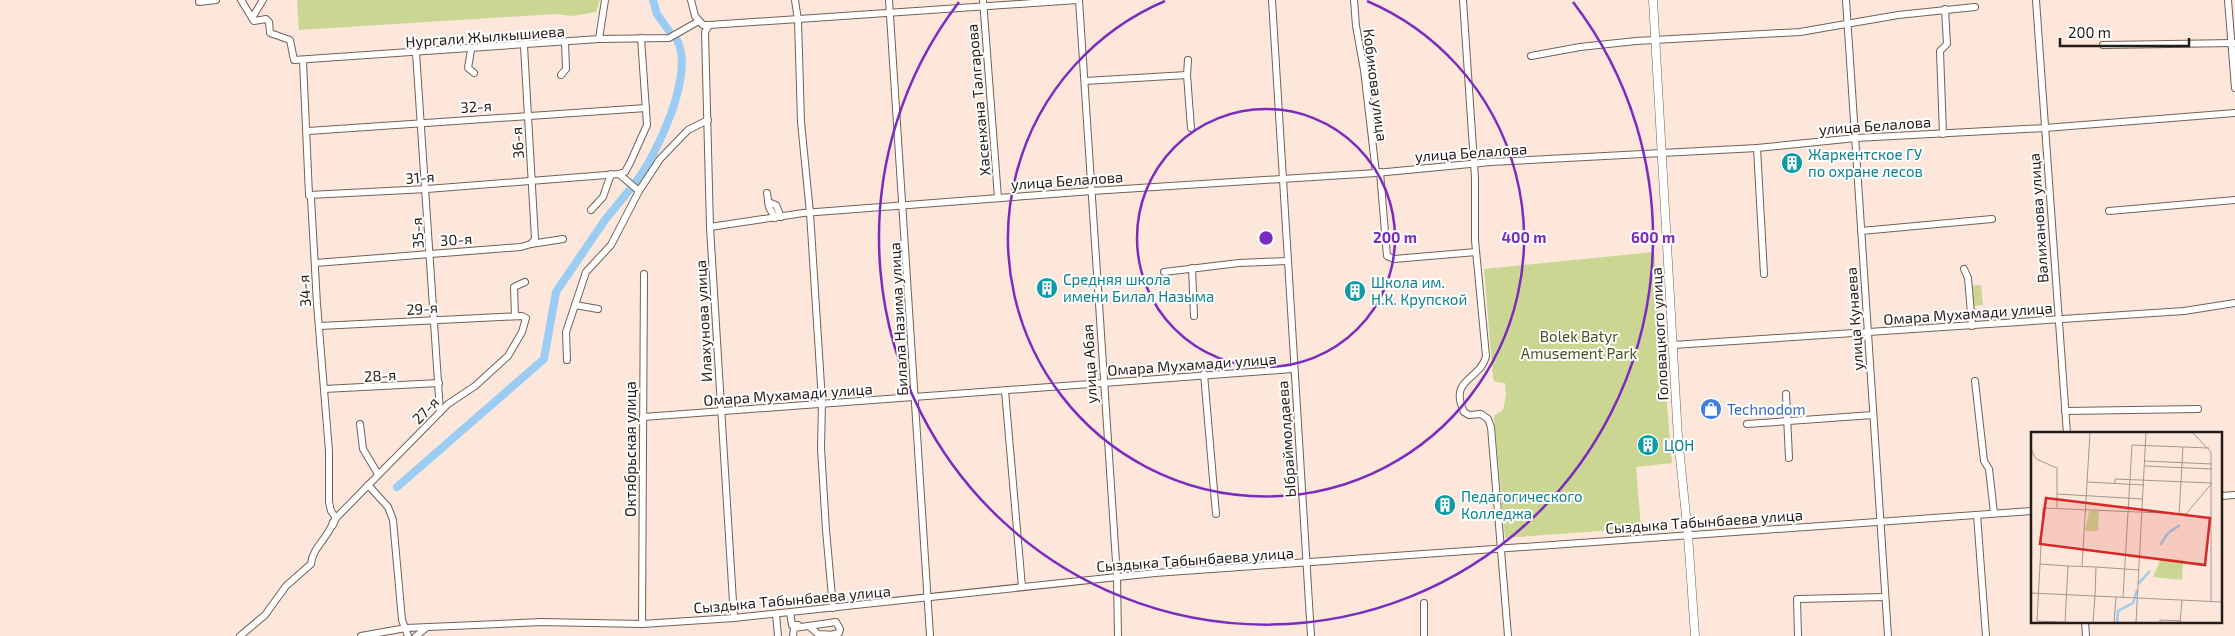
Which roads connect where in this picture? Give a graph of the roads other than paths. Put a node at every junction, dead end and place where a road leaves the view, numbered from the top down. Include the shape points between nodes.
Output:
1 (216, 0) edge
2 (241, 0) edge
3 (263, 0) edge
4 (605, 0) edge
5 (691, 0) edge
6 (794, 0) edge
7 (889, 0) edge
8 (1078, 0) edge
9 (1272, 0) edge
10 (1354, 0) edge
11 (1463, 0) edge
12 (1653, 0) edge
13 (1846, 0) edge
14 (2036, 0) edge
15 (2228, 0) edge
16 (199, 2) dead end
17 (983, 3) edge
18 (1975, 7) dead end
19 (1945, 9) junction
20 (890, 13) junction
21 (252, 18) junction
22 (798, 20) junction
23 (699, 21) junction
24 (1848, 24) junction
25 (709, 25) junction
26 (641, 38) junction
27 (599, 39) junction
28 (1656, 40) junction
29 (565, 42) junction
30 (2233, 44) edge
31 (2103, 45) dead end
32 (524, 46) junction
33 (471, 50) junction
34 (416, 53) junction
35 (1531, 56) dead end
36 (303, 60) junction
37 (1188, 60) dead end
38 (474, 73) dead end
39 (561, 75) dead end
40 (1187, 76) junction
41 (1085, 82) junction
42 (2235, 88) edge
43 (646, 108) junction
44 (2235, 113) edge
45 (528, 115) junction
46 (708, 120) junction
47 (422, 122) junction
48 (1191, 128) dead end
49 (2044, 128) junction
50 (308, 131) junction
51 (1943, 134) junction
52 (1856, 138) junction
53 (1757, 148) junction
54 (1662, 154) junction
55 (1474, 164) junction
56 (1378, 172) junction
57 (611, 174) junction
58 (619, 174) junction
59 (1282, 179) junction
60 (533, 180) junction
61 (427, 189) junction
62 (639, 191) junction
63 (1092, 191) junction
64 (767, 193) dead end
65 (309, 195) junction
66 (317, 196) junction
67 (998, 198) junction
68 (2235, 200) edge
69 (312, 202) junction
70 (904, 206) junction
71 (591, 210) dead end
72 (2109, 211) dead end
73 (810, 213) junction
74 (778, 218) junction
75 (1992, 219) dead end
76 (710, 227) junction
77 (1861, 231) junction
78 (563, 239) dead end
79 (535, 242) junction
80 (1476, 252) junction
81 (430, 253) junction
82 (1287, 261) junction
83 (315, 263) junction
84 (1192, 268) junction
85 (1964, 269) dead end
86 (1164, 272) dead end
87 (644, 274) dead end
88 (1764, 274) dead end
89 (525, 282) dead end
90 (2235, 303) edge
91 (575, 305) junction
92 (598, 309) dead end
93 (516, 316) junction
94 (1194, 316) dead end
95 (526, 318) joint
96 (434, 319) junction
97 (2058, 320) junction
98 (320, 326) junction
99 (1972, 326) junction
100 (1867, 333) junction
101 (1673, 344) junction
102 (567, 360) dead end
103 (1293, 369) junction
104 (1204, 374) junction
105 (1975, 381) dead end
106 (438, 383) junction
107 (1103, 384) junction
108 (324, 390) junction
109 (1005, 391) junction
110 (1786, 394) dead end
111 (915, 398) junction
112 (821, 405) junction
113 (2198, 409) dead end
114 (2065, 411) junction
115 (440, 412) junction
116 (721, 412) junction
117 (1873, 415) junction
118 (643, 417) junction
119 (1787, 420) junction
120 (360, 424) dead end
121 (1747, 424) dead end
122 (2067, 432) edge
123 (1789, 458) dead end
124 (378, 474) junction
125 (368, 485) junction
126 (2235, 495) edge
127 (2222, 496) edge
128 (2031, 511) edge
129 (1994, 513) junction
130 (1216, 514) dead end
131 (1977, 515) junction
132 (334, 520) junction
133 (1880, 521) junction
134 (1688, 535) junction
135 (1500, 548) junction
136 (1307, 563) junction
137 (1117, 577) junction
138 (1022, 587) junction
139 (1886, 597) junction
140 (928, 598) junction
141 (1424, 603) dead end
142 (833, 608) junction
143 (790, 612) junction
144 (776, 614) junction
145 (734, 618) junction
146 (642, 624) junction
147 (809, 626) junction
148 (406, 628) junction
149 (427, 628) junction
150 (387, 630) junction
151 (836, 635) edge
152 (240, 636) edge
153 (361, 636) edge
154 (402, 636) edge
155 (408, 636) edge
156 (416, 636) edge
157 (778, 636) edge
158 (793, 636) edge
159 (930, 636) edge
160 (1118, 636) edge
161 (1311, 636) edge
162 (1424, 636) edge
163 (1508, 636) edge
164 (1695, 636) edge
165 (1798, 636) edge
166 (1888, 636) edge
167 (1986, 636) edge

1 - 16 street
2 - 21 street
3 - 21 street
4 - 27 street
5 - 23 street
6 - 22 street
7 - 20 street, Билала Назима улица
8 - 17 street
8 - 41 street, улица Абая
9 - 59 street, Ыбраймолдаева
10 - 56 street, Кобикова улица
11 - 55 street
12 - 28 main road, Головацкого улица
13 - 24 street, улица Кунаева
14 - 49 street, Валиханова улица
15 - 30 street
17 - 20 street
17 - 67 street, Хасенхана Талгарова
18 - 19 street
19 - 24 street
19 - 51 street via 1947,44 1940,51
20 - 22 street
20 - 70 street, Билала Назима улица
21 - 36 street via 254,21 266,19 270,33 290,40 294,60
22 - 25 street
22 - 73 street via 801,122
23 - 25 street
23 - 26 street, Нургали Жылкышиева via 669,38
24 - 28 street via 1800,32
24 - 52 street, улица Кунаева
25 - 46 street, Илахунова улица via 705,32
26 - 27 street, Нургали Жылкышиева
26 - 43 street
27 - 29 street, Нургали Жылкышиева
28 - 35 street via 1580,47
28 - 54 main road, Головацкого улица
29 - 32 street, Нургали Жылкышиева
29 - 39 street via 566,69
30 - 31 street
30 - 42 street
32 - 33 street, Нургали Жылкышиева
32 - 45 street, 36-я
33 - 34 street, Нургали Жылкышиева
33 - 38 street via 468,68
34 - 36 street, Нургали Жылкышиева
34 - 47 street, 35-я
36 - 50 street, 34-я
37 - 40 street
40 - 41 street
40 - 48 street
41 - 63 street, улица Абая
43 - 45 street, 32-я
43 - 58 street via 644,135 625,172
44 - 49 street, улица Белалова
45 - 47 street, 32-я
45 - 60 street, 36-я
46 - 62 street via 688,130 660,160
46 - 76 street, Илахунова улица
47 - 50 street, 32-я
47 - 61 street, 35-я
49 - 51 street, улица Белалова
49 - 97 street, Валиханова улица
50 - 65 street, 34-я
51 - 52 street, улица Белалова
52 - 53 street, улица Белалова
52 - 77 street, улица Кунаева
53 - 54 street, улица Белалова
53 - 88 street
54 - 55 street, улица Белалова
54 - 101 main road, Головацкого улица
55 - 56 street, улица Белалова
55 - 80 street
56 - 59 street, улица Белалова
56 - 80 street, Кобикова улица via 1387,256 1394,259
57 - 58 street, 31-я
57 - 60 street, 31-я
57 - 71 street via 603,197
58 - 62 street
59 - 63 street, улица Белалова
59 - 82 street, Ыбраймолдаева
60 - 61 street, 31-я
60 - 79 street, 36-я
61 - 66 street, 31-я
61 - 81 street, 35-я
62 - 91 street via 611,245 586,272
63 - 67 street, улица Белалова
63 - 107 street, улица Абая
64 - 74 street via 768,202 776,205
65 - 66 street, 31-я
65 - 69 street, 34-я
66 - 69 street
67 - 70 street, улица Белалова
68 - 72 street
69 - 83 street, 34-я
70 - 73 street, улица Белалова
70 - 111 street, Билала Назима улица
73 - 74 street, улица Белалова
73 - 112 street
74 - 76 street, улица Белалова
75 - 77 street
76 - 116 street, Илахунова улица
77 - 100 street, улица Кунаева
78 - 79 street, 30-я
79 - 81 street, 30-я via 522,248
80 - 135 street via 1486,356 1481,366 1465,381 1460,397 1464,412 1481,414 1491,427
81 - 83 street, 30-я
81 - 96 street, 35-я
82 - 84 street via 1239,262
82 - 103 street, Ыбраймолдаева
83 - 98 street, 34-я
84 - 86 street
84 - 94 street
85 - 99 street via 1968,278
87 - 118 street, Октябрьская улица
89 - 93 street via 514,287
90 - 97 street, Омара Мухамади улица via 2184,311
91 - 92 street
91 - 102 street via 566,332
93 - 95 street, 29-я
93 - 96 street, 29-я
95 - 115 street, 27-я via 508,356
96 - 98 street, 29-я
96 - 106 street, 35-я
97 - 99 street, Омара Мухамади улица
97 - 114 street, Валиханова улица
98 - 108 street, 34-я
99 - 100 street, Омара Мухамади улица
100 - 101 street, Омара Мухамади улица
100 - 117 street, улица Кунаева
101 - 134 main road, Головацкого улица
103 - 104 street, Омара Мухамади улица
103 - 136 street, Ыбраймолдаева
104 - 107 street, Омара Мухамади улица
104 - 130 street
105 - 129 street
106 - 108 street, 28-я
106 - 115 street, 35-я
107 - 109 street, Омара Мухамади улица
107 - 137 street, улица Абая
108 - 132 street, 34-я via 329,502
109 - 111 street, Омара Мухамади улица
109 - 138 street
110 - 119 street
111 - 112 street, Омара Мухамади улица
111 - 140 street, Билала Назима улица
112 - 116 street, Омара Мухамади улица
112 - 142 street
113 - 114 street
114 - 122 street, Валиханова улица
115 - 124 street, 27-я
116 - 118 street, Омара Мухамади улица
116 - 145 street, Илахунова улица
117 - 119 street
117 - 133 street, улица Кунаева
118 - 146 street, Октябрьская улица
119 - 121 street
119 - 123 street
120 - 124 street via 363,449
124 - 125 street, 27-я
125 - 132 street, 27-я
125 - 148 street via 388,508 393,520 402,620
126 - 127 street
128 - 129 street, Сыздыка Табынбаева улица
129 - 131 street, Сыздыка Табынбаева улица
131 - 133 street, Сыздыка Табынбаева улица
131 - 167 street
132 - 152 street, 27-я via 311,558 311,564 286,586 265,615
133 - 134 street, Сыздыка Табынбаева улица
133 - 139 street, улица Кунаева
134 - 135 street, Сыздыка Табынбаева улица
134 - 164 main road, Головацкого улица
135 - 136 street, Сыздыка Табынбаева улица
135 - 163 street
136 - 137 street, Сыздыка Табынбаева улица
136 - 161 street, Ыбраймолдаева
137 - 138 street, Сыздыка Табынбаева улица
137 - 160 street, улица Абая
138 - 140 street, Сыздыка Табынбаева улица
139 - 165 street via 1797,599
139 - 166 street, улица Кунаева
140 - 142 street, Сыздыка Табынбаева улица
140 - 159 street, Билала Назима улица
141 - 162 street
142 - 143 street, Сыздыка Табынбаева улица
143 - 144 street, Сыздыка Табынбаева улица
143 - 147 street via 792,626
144 - 145 street, Сыздыка Табынбаева улица
144 - 157 street
145 - 146 street, Сыздыка Табынбаева улица
146 - 149 street, Сыздыка Табынбаева улица via 542,622
147 - 151 street via 818,634
147 - 151 street via 836,622 840,629
147 - 158 street via 794,628
148 - 149 street, Сыздыка Табынбаева улица
148 - 150 street, Сыздыка Табынбаева улица
148 - 155 street
149 - 156 street
150 - 153 street, Сыздыка Табынбаева улица
150 - 154 street

